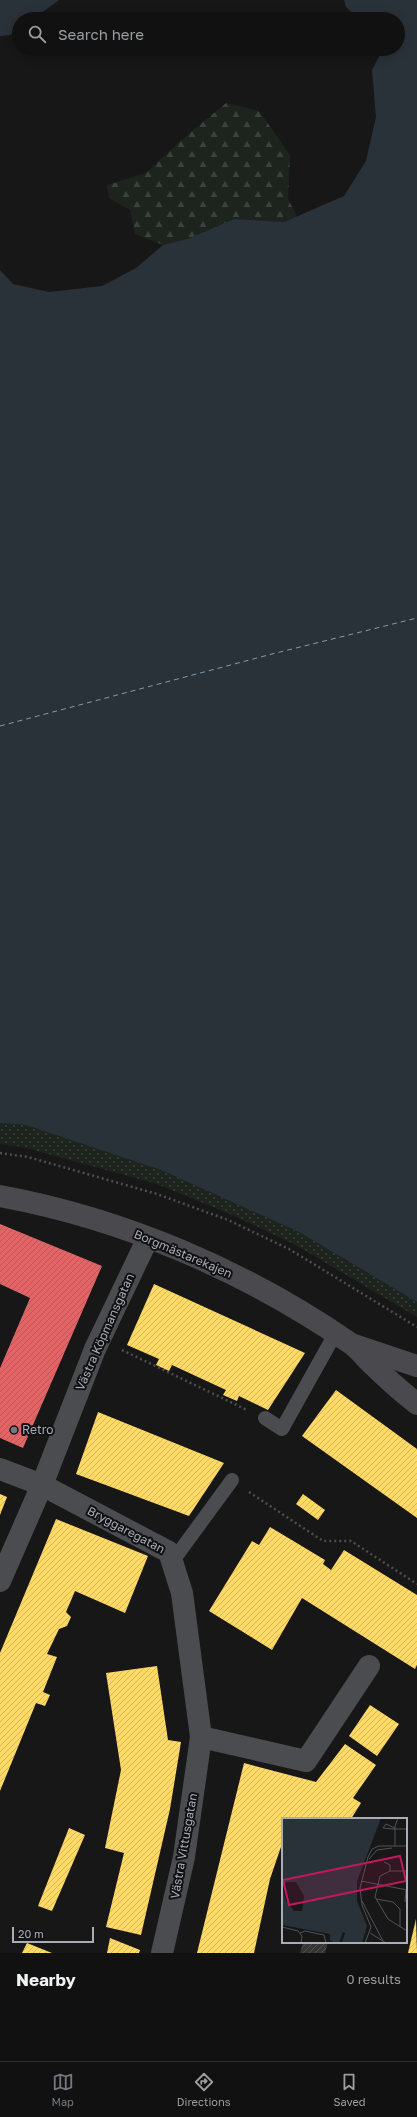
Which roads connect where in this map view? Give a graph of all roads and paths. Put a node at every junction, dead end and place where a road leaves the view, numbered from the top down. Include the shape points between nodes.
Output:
1 (0, 1153) edge
2 (0, 1196) edge
3 (148, 1238) junction
4 (417, 1327) edge
5 (343, 1339) junction
6 (100, 1340) junction
7 (417, 1366) edge
8 (417, 1404) edge
9 (265, 1418) joint
10 (0, 1469) edge
11 (232, 1480) joint
12 (42, 1485) junction
13 (172, 1562) junction
14 (0, 1581) edge
15 (417, 1584) edge
16 (369, 1666) dead end
17 (201, 1737) junction
18 (162, 1953) edge

1 - 4 path via 28,1157 157,1194 228,1220 289,1249
2 - 3 main road, Borgmästarekajen via 40,1204
3 - 5 main road, Borgmästarekajen via 244,1280 295,1308
3 - 6 street, Västra Köpmansgatan
5 - 7 main road, Borgmästarekajen
5 - 8 main road, Borgmästarekajen via 398,1390
5 - 9 lane via 282,1429
6 - 9 path
6 - 12 street, Västra Köpmansgatan
10 - 12 street, Bryggaregatan
11 - 13 lane
11 - 15 path via 323,1541 351,1541
12 - 13 street, Bryggaregatan via 169,1552
12 - 14 street, Västra Köpmansgatan
13 - 17 street, Bryggaregatan via 182,1593
16 - 17 street via 306,1761
17 - 18 street, Västra Vittusgatan via 184,1857

